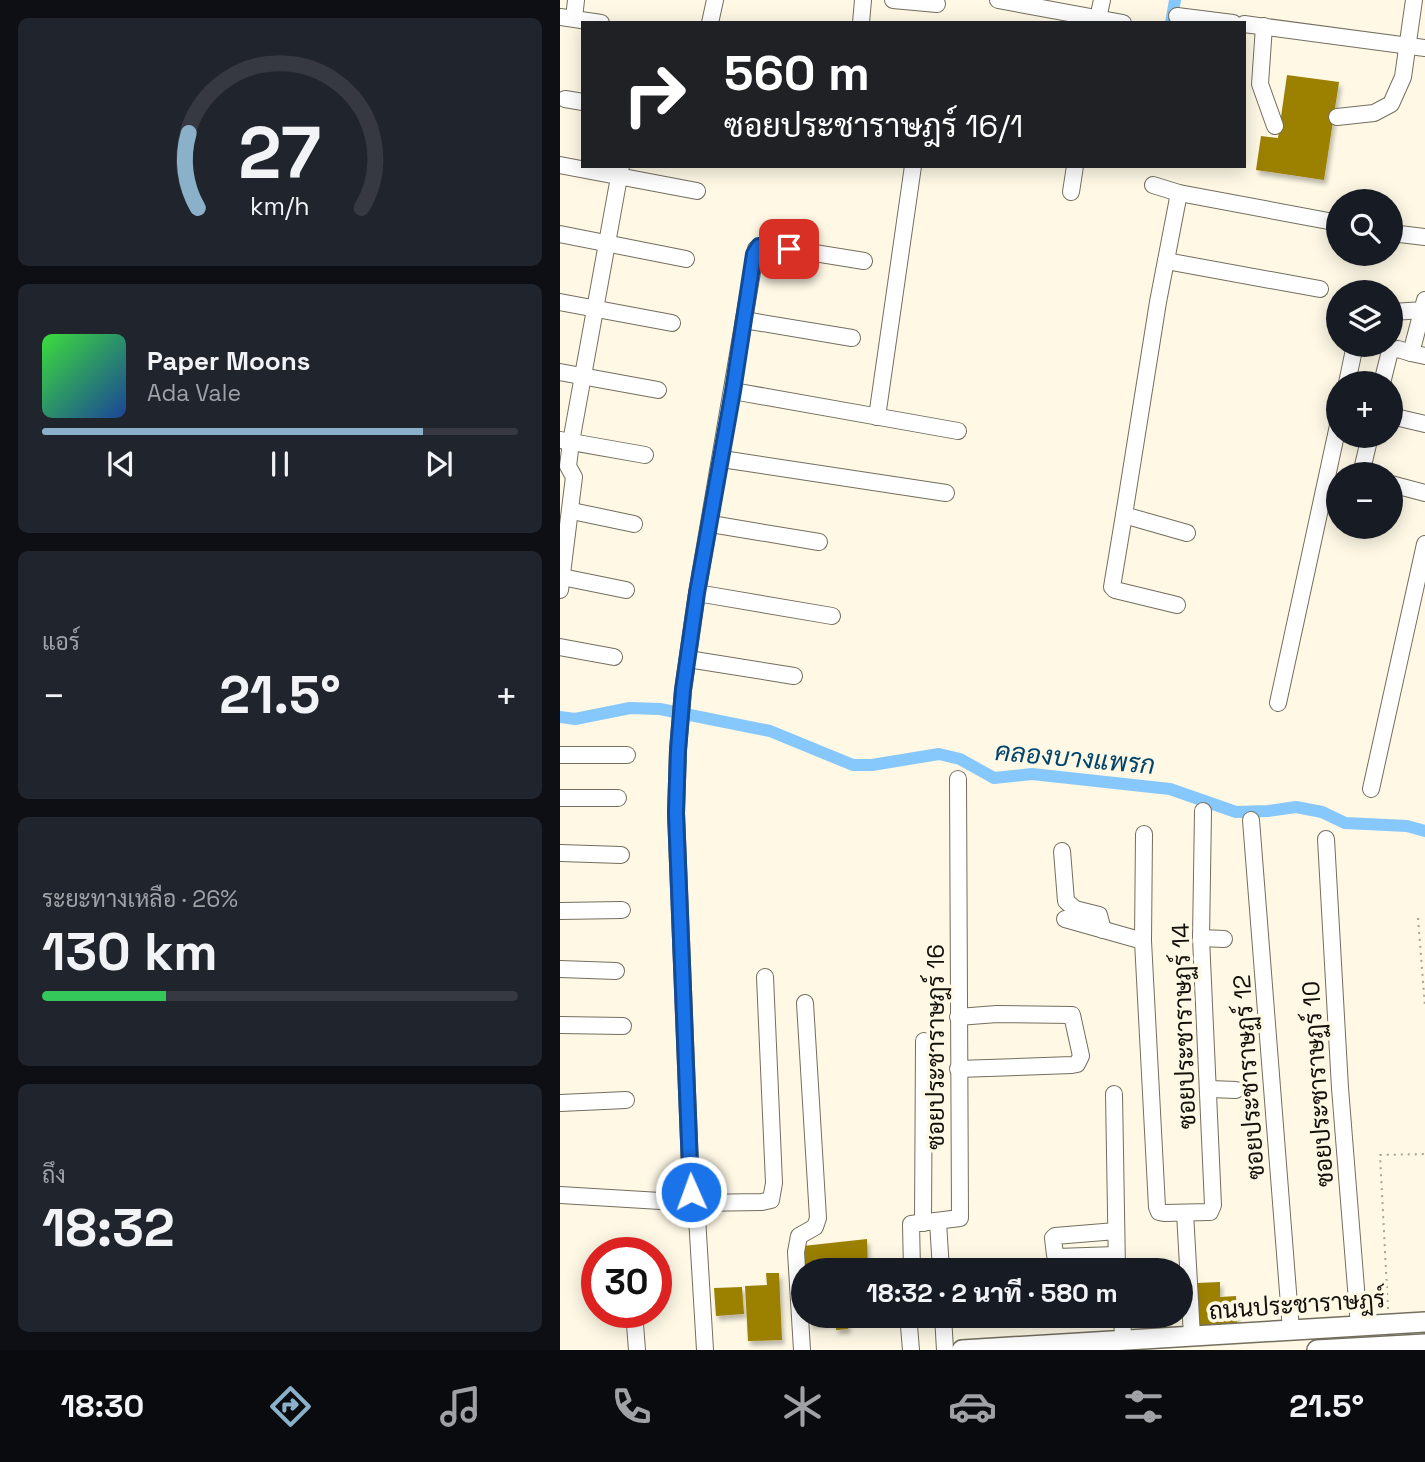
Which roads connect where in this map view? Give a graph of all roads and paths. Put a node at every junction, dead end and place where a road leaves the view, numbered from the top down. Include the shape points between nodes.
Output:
1 (576, 0) edge
2 (715, 0) edge
3 (863, 0) edge
4 (893, 0) edge
5 (998, 0) edge
6 (1102, 0) edge
7 (1414, 0) edge
8 (937, 4) dead end
9 (567, 18) edge
10 (1181, 19) edge
11 (1098, 20) edge
12 (587, 21) edge
13 (710, 21) edge
14 (861, 21) edge
15 (1207, 21) edge
16 (1246, 24) edge
17 (1264, 26) junction
18 (1417, 47) edge
19 (565, 99) dead end
20 (581, 102) edge
21 (1337, 117) dead end
22 (1275, 126) dead end
23 (560, 165) edge
24 (581, 167) edge
25 (590, 168) edge
26 (913, 168) edge
27 (1075, 168) edge
28 (620, 171) edge
29 (1153, 185) dead end
30 (697, 191) dead end
31 (1071, 192) dead end
32 (1179, 193) junction
33 (1326, 221) edge
34 (560, 234) edge
35 (1403, 235) edge
36 (1425, 237) edge
37 (607, 243) junction
38 (685, 259) dead end
39 (864, 261) dead end
40 (1166, 261) junction
41 (1320, 289) dead end
42 (560, 302) edge
43 (1424, 307) edge
44 (594, 309) junction
45 (1403, 310) edge
46 (744, 320) junction
47 (672, 323) dead end
48 (852, 338) dead end
49 (1418, 354) edge
50 (1385, 371) edge
51 (560, 372) edge
52 (583, 375) junction
53 (658, 390) dead end
54 (733, 391) junction
55 (877, 417) junction
56 (1403, 419) edge
57 (1425, 424) edge
58 (958, 431) dead end
59 (566, 441) edge
60 (1333, 448) edge
61 (646, 455) dead end
62 (722, 459) junction
63 (564, 466) edge
64 (1403, 487) edge
65 (946, 493) dead end
66 (1425, 493) edge
67 (572, 510) junction
68 (1124, 515) junction
69 (634, 524) dead end
70 (711, 524) junction
71 (1187, 533) dead end
72 (819, 542) dead end
73 (1425, 544) edge
74 (561, 583) edge
75 (626, 590) dead end
76 (697, 593) junction
77 (1177, 605) dead end
78 (832, 616) dead end
79 (560, 647) edge
80 (614, 657) dead end
81 (688, 659) junction
82 (794, 676) dead end
83 (1278, 703) dead end
84 (560, 755) edge
85 (627, 755) dead end
86 (958, 779) dead end
87 (1371, 789) dead end
88 (560, 797) edge
89 (618, 799) dead end
90 (1203, 811) dead end
91 (1251, 820) dead end
92 (1144, 834) dead end
93 (1326, 839) dead end
94 (1062, 851) dead end
95 (560, 853) edge
96 (621, 855) dead end
97 (622, 910) dead end
98 (560, 911) edge
99 (1418, 918) dead end
100 (1065, 919) dead end
101 (1103, 930) junction
102 (1201, 938) junction
103 (1224, 939) dead end
104 (1143, 941) junction
105 (560, 969) edge
106 (616, 971) dead end
107 (765, 977) dead end
108 (805, 1003) dead end
109 (1425, 1007) edge
110 (958, 1017) junction
111 (560, 1026) edge
112 (623, 1026) dead end
113 (923, 1041) dead end
114 (958, 1069) junction
115 (1210, 1089) junction
116 (1236, 1090) dead end
117 (1114, 1094) dead end
118 (626, 1100) dead end
119 (560, 1103) edge
120 (1425, 1154) edge
121 (560, 1195) edge
122 (694, 1203) junction
123 (1185, 1213) junction
124 (931, 1223) junction
125 (1116, 1231) junction
126 (911, 1258) edge
127 (938, 1258) edge
128 (1067, 1258) edge
129 (1117, 1258) edge
130 (1425, 1322) edge
131 (1389, 1324) junction
132 (1359, 1326) junction
133 (635, 1328) edge
134 (909, 1328) edge
135 (944, 1328) edge
136 (1122, 1328) edge
137 (1291, 1330) junction
138 (1192, 1336) junction
139 (1124, 1340) junction
140 (1425, 1344) edge
141 (1382, 1348) edge
142 (637, 1350) edge
143 (705, 1350) edge
144 (802, 1350) edge
145 (911, 1350) edge
146 (945, 1350) edge
147 (962, 1350) edge
148 (1317, 1350) edge

1 - 9 street
2 - 13 street
3 - 14 street
4 - 8 street
5 - 11 street
6 - 11 street
7 - 18 street
9 - 12 street
10 - 15 street
16 - 17 street
17 - 18 street
17 - 22 street via 1260,84
18 - 21 street via 1391,104 1374,113
19 - 20 street
23 - 24 street
25 - 28 street
26 - 55 street
27 - 31 street
28 - 30 street
28 - 37 street
29 - 32 street
32 - 33 street
32 - 40 street
34 - 37 street
35 - 36 street
37 - 38 street
37 - 44 street
39 - 46 street via 759,246
40 - 41 street
40 - 68 street
42 - 44 street
43 - 45 street
43 - 49 street
44 - 47 street
44 - 52 street
46 - 48 street
46 - 54 street
49 - 50 street via 1390,351
51 - 52 street
52 - 53 street
52 - 59 street
54 - 55 street
54 - 62 street
55 - 58 street
56 - 57 street
59 - 61 street
59 - 63 street
60 - 83 street
62 - 65 street
62 - 70 street
63 - 67 street via 574,477
64 - 66 street
67 - 69 street
67 - 74 street
68 - 71 street
68 - 77 street via 1112,587
70 - 72 street
70 - 76 street
73 - 87 street
74 - 75 street
76 - 78 street
76 - 81 street
79 - 80 street
81 - 82 street
81 - 122 street via 676,813
84 - 85 street
86 - 110 street, ซอยประชาราษฎร์ 16
88 - 89 street
90 - 102 street, ซอยประชาราษฏร์ 14
91 - 137 street, ซอยประชาราษฏร์ 12
92 - 104 street
93 - 132 street, ซอยประชาราษฏร์ 10
94 - 101 street via 1068,904 1099,915
95 - 96 street
97 - 98 street
99 - 109 path
100 - 101 street
101 - 104 street
102 - 103 street
102 - 115 street, ซอยประชาราษฏร์ 14
104 - 123 street, ซอยประชาราษฏร์ 14 via 1157,1208 1164,1213
105 - 106 street
107 - 122 street via 774,1193 771,1200 762,1202
108 - 144 street via 818,1218 815,1227 799,1236 796,1252
110 - 114 street, ซอยประชาราษฎร์ 16
110 - 114 street via 1072,1015 1081,1056 1072,1065
111 - 112 street
113 - 124 street
114 - 124 street, ซอยประชาราษฎร์ 16 via 960,1218
115 - 116 street
115 - 123 street, ซอยประชาราษฏร์ 14 via 1213,1210
117 - 125 street
118 - 119 street
120 - 131 path via 1380,1155
121 - 122 street
122 - 143 street
123 - 138 street
124 - 126 street, ซอยประชาราษฎร์ 16 via 910,1226
124 - 127 street
125 - 128 street via 1055,1236 1055,1255
125 - 129 street
130 - 131 main road, ถนนประชาราษฎร์
131 - 132 main road, ถนนประชาราษฎร์
132 - 137 main road, ถนนประชาราษฎร์
133 - 142 street
134 - 145 street
135 - 146 street
136 - 139 street
137 - 138 main road, ถนนประชาราษฎร์
138 - 139 main road, ถนนประชาราษฎร์
139 - 147 main road, ถนนประชาราษฎร์
140 - 141 main road, ถนนประชาราษฎร์
141 - 148 main road, ถนนประชาราษฎร์

